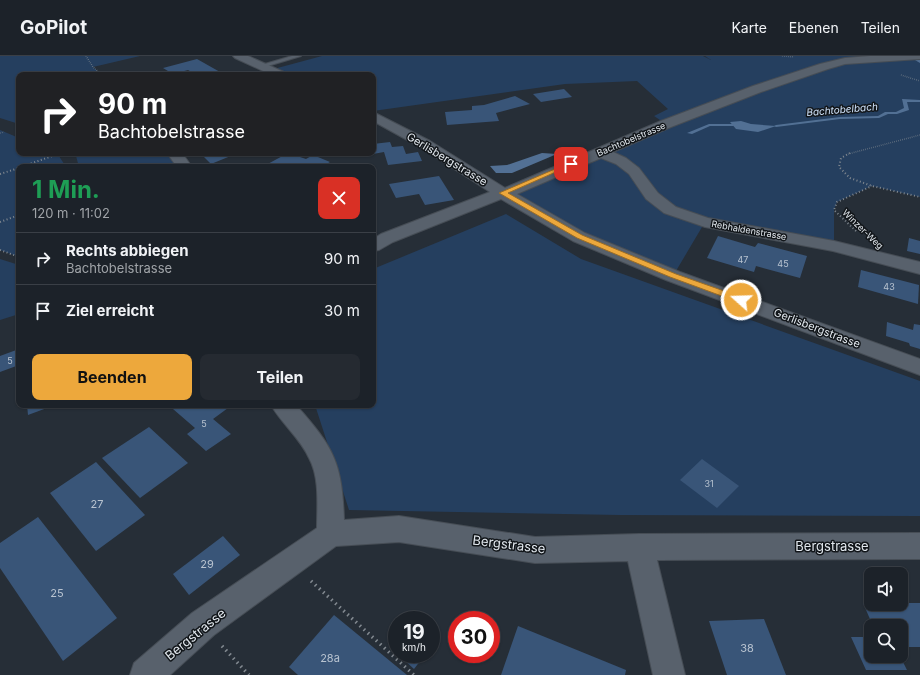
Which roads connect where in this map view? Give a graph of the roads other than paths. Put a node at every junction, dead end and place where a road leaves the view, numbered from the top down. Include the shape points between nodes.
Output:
1 (239, 56) edge
2 (298, 56) edge
3 (920, 56) edge
4 (261, 66) junction
5 (275, 72) edge
6 (376, 118) edge
7 (600, 152) junction
8 (176, 156) edge
9 (183, 164) edge
10 (503, 193) junction
11 (376, 244) edge
12 (920, 268) edge
13 (920, 367) edge
14 (285, 408) edge
15 (331, 534) junction
16 (920, 546) edge
17 (639, 547) junction
18 (146, 675) edge
19 (669, 675) edge

1 - 4 street
2 - 4 lane
3 - 7 street, Bachtobelstrasse via 845,61 824,66 757,89
4 - 5 street
6 - 10 street, Gerlisbergstrasse via 425,144
7 - 10 street, Bachtobelstrasse
7 - 12 street, Rebhaldenstrasse via 621,161 634,171 652,196 670,210 705,222 812,241
8 - 9 street
10 - 11 street, Bachtobelstrasse
10 - 13 street, Gerlisbergstrasse via 579,237 673,276 782,314
14 - 15 street via 323,458 328,480
15 - 17 street, Bergstrasse via 399,529 535,550
15 - 18 street, Bergstrasse via 203,624
16 - 17 street, Bergstrasse
17 - 19 street

